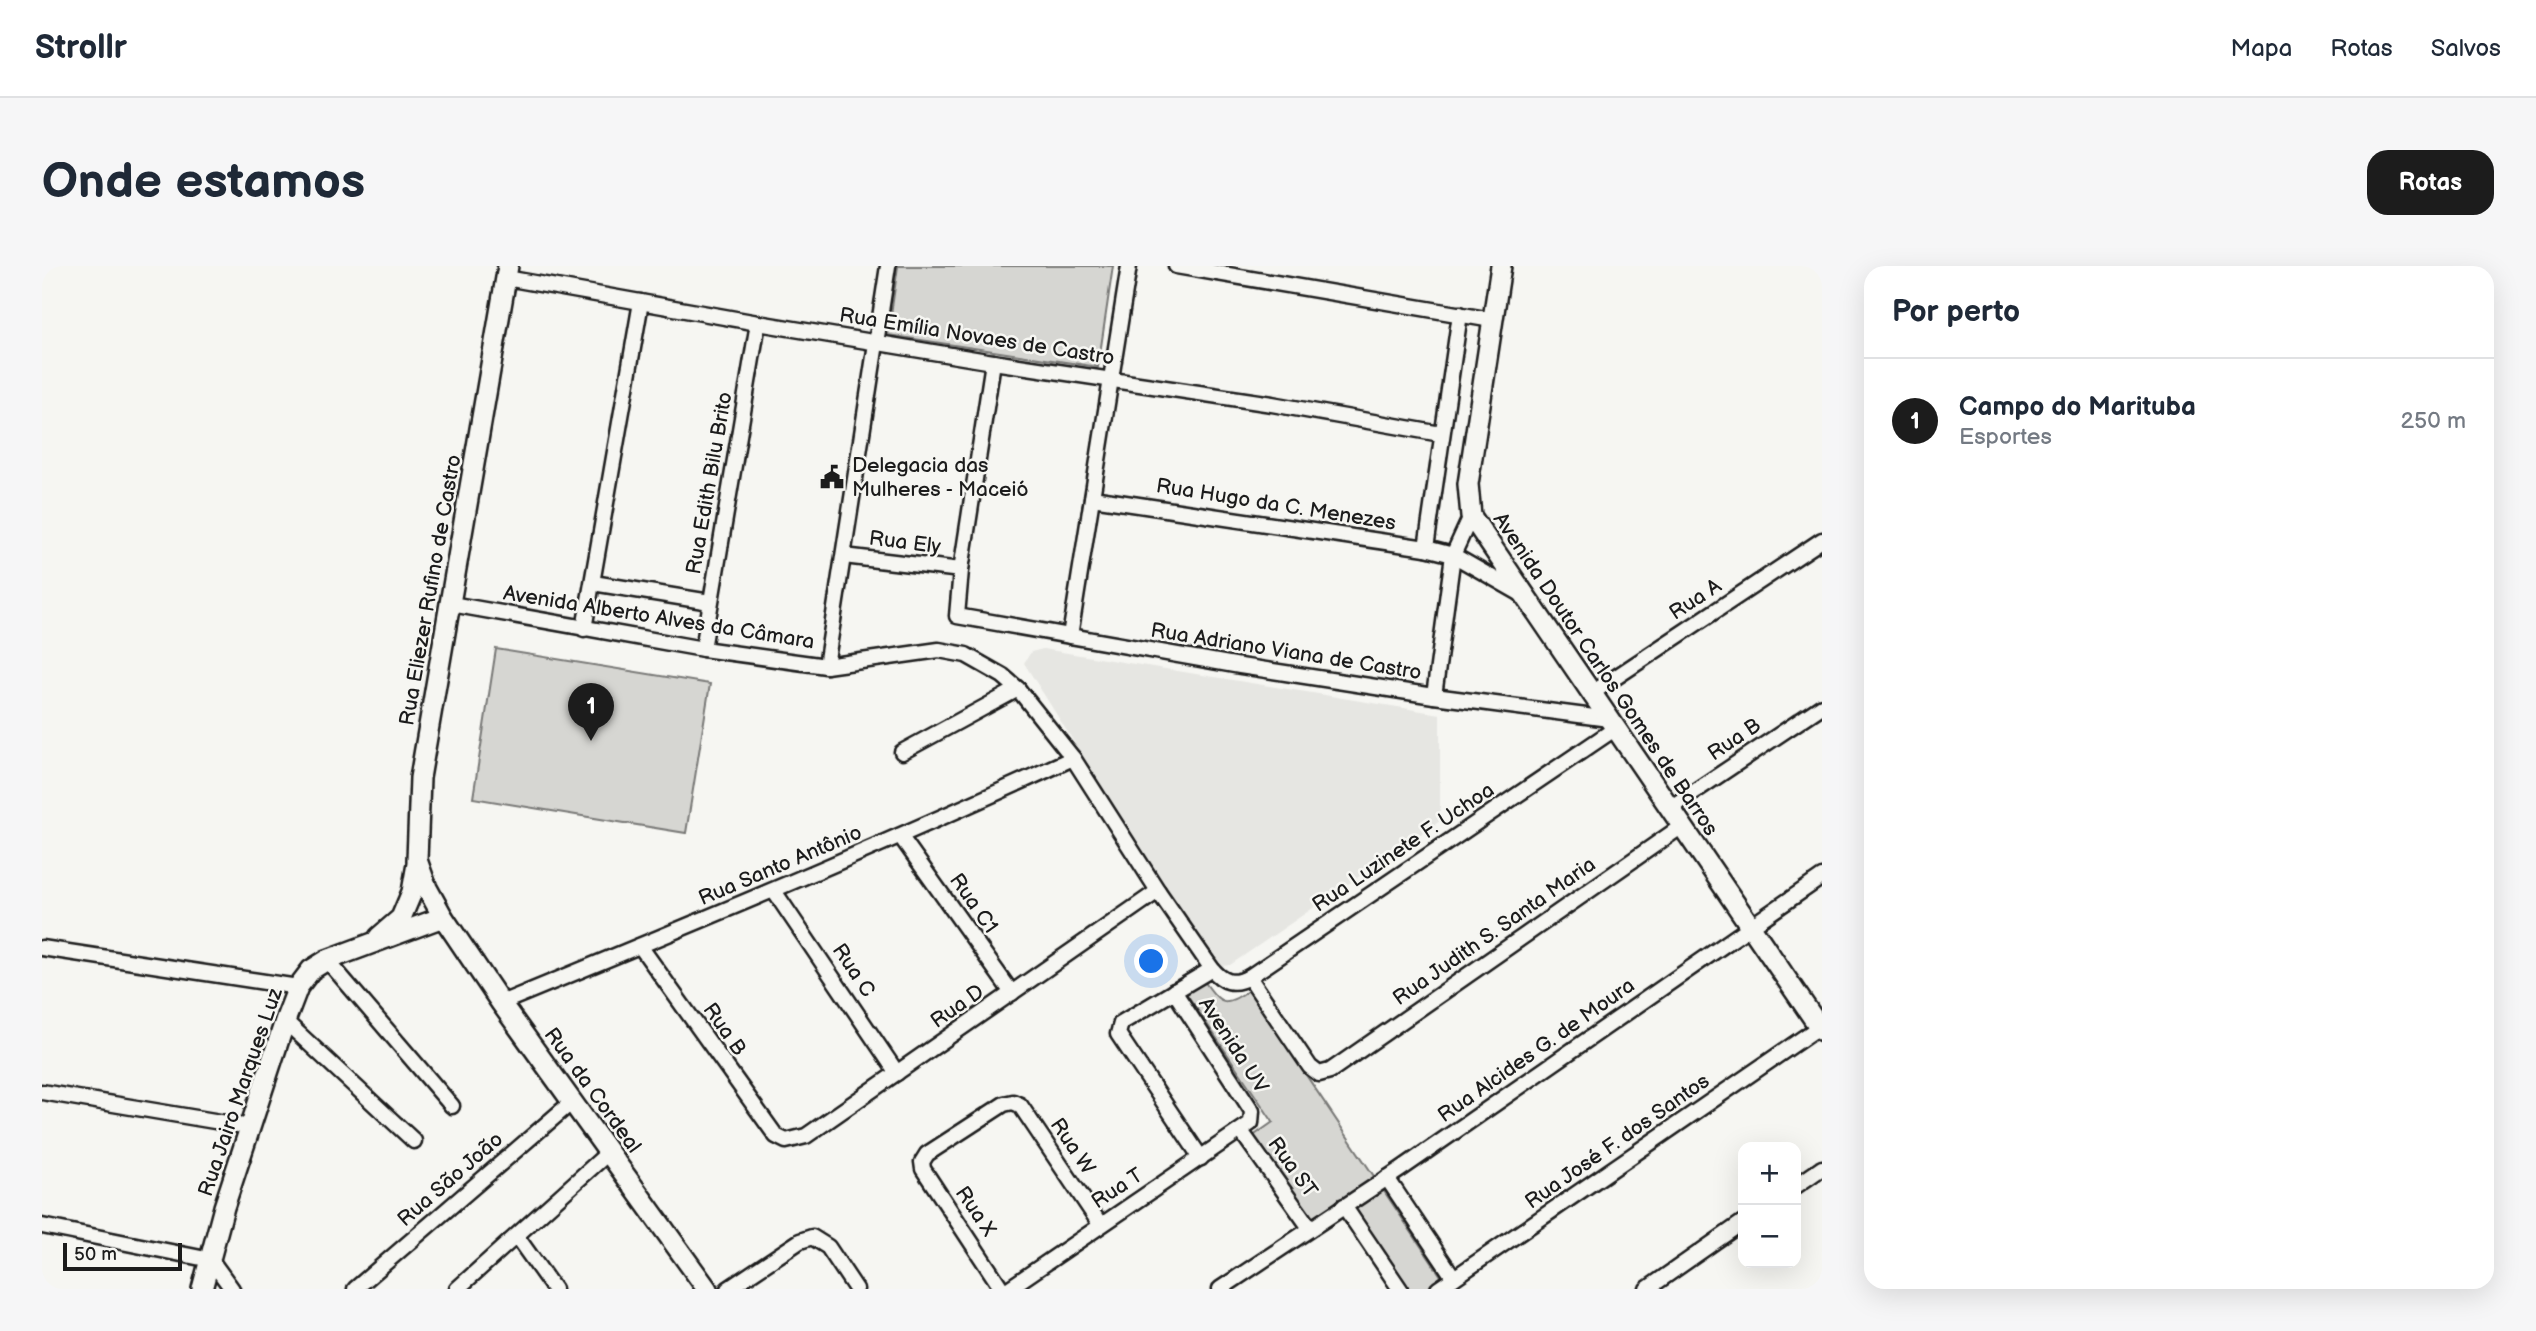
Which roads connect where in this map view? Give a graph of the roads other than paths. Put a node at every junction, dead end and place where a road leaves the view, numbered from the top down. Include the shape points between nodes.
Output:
1 (888, 266) edge
2 (1129, 266) edge
3 (1176, 266) edge
4 (1501, 266) edge
5 (507, 272) edge
6 (641, 302) junction
7 (1460, 314) junction
8 (1492, 320) junction
9 (758, 323) junction
10 (876, 341) junction
11 (993, 362) junction
12 (1111, 379) junction
13 (1441, 434) junction
14 (1092, 498) junction
15 (1471, 516) junction
16 (1822, 540) edge
17 (1426, 548) junction
18 (1453, 555) junction
19 (844, 556) junction
20 (961, 570) junction
21 (593, 583) junction
22 (1525, 596) junction
23 (710, 601) junction
24 (451, 604) junction
25 (584, 629) junction
26 (1070, 636) junction
27 (703, 649) junction
28 (825, 666) junction
29 (1018, 689) junction
30 (1592, 693) junction
31 (1434, 696) junction
32 (1822, 706) edge
33 (1613, 724) junction
34 (902, 752) dead end
35 (1073, 758) junction
36 (1670, 808) junction
37 (1682, 826) junction
38 (901, 837) junction
39 (417, 860) junction
40 (1822, 877) edge
41 (774, 891) junction
42 (1158, 891) junction
43 (443, 917) junction
44 (1750, 925) junction
45 (372, 943) junction
46 (640, 946) junction
47 (42, 948) edge
48 (327, 960) junction
49 (1212, 969) junction
50 (1249, 977) junction
51 (299, 987) junction
52 (1174, 991) junction
53 (1012, 993) junction
54 (501, 1003) junction
55 (285, 1021) junction
56 (1821, 1029) edge
57 (897, 1073) junction
58 (42, 1092) edge
59 (573, 1101) junction
60 (452, 1106) dead end
61 (250, 1127) junction
62 (1246, 1127) junction
63 (776, 1136) joint
64 (414, 1141) dead end
65 (609, 1152) junction
66 (927, 1154) joint
67 (1201, 1158) junction
68 (1822, 1168) edge
69 (1387, 1178) junction
70 (1801, 1183) edge
71 (1344, 1206) junction
72 (1100, 1224) junction
73 (1738, 1225) edge
74 (42, 1226) edge
75 (1310, 1228) junction
76 (517, 1237) junction
77 (211, 1260) junction
78 (1454, 1278) junction
79 (202, 1289) edge
80 (232, 1289) edge
81 (355, 1289) edge
82 (457, 1289) edge
83 (555, 1289) edge
84 (707, 1289) edge
85 (727, 1289) edge
86 (856, 1289) edge
87 (1002, 1289) edge
88 (1008, 1289) edge
89 (1220, 1289) edge
90 (1400, 1289) edge
91 (1438, 1289) edge
92 (1647, 1289) edge

1 - 10 street
2 - 12 street
3 - 7 street
4 - 8 street, Avenida Doutor Carlos Gomes de Barros
5 - 6 street, Rua Emília Novaes de Castro
5 - 24 street, Rua Eliezer Rufino de Castro
6 - 9 street, Rua Emília Novaes de Castro
6 - 21 street
7 - 8 street
7 - 13 street
8 - 15 street, Avenida Doutor Carlos Gomes de Barros via 1468,484
9 - 10 street, Rua Emília Novaes de Castro
9 - 23 street, Rua Edith Bilu Brito
10 - 11 street, Rua Emília Novaes de Castro
10 - 19 street
11 - 12 street, Rua Emília Novaes de Castro
11 - 20 street
12 - 13 street, Rua Emília Novaes de Castro
12 - 14 street
13 - 17 street
14 - 17 street, Rua Hugo da C. Menezes
14 - 26 street
15 - 18 street
15 - 22 street, Avenida Doutor Carlos Gomes de Barros
16 - 30 street, Rua A
17 - 18 street, Rua Hugo da C. Menezes
18 - 22 street, Rua Hugo da C. Menezes
18 - 31 street
19 - 20 street, Rua Ely
19 - 28 street
20 - 26 street, Rua Adriano Viana de Castro via 957,616
21 - 23 street
21 - 25 street
22 - 30 street, Avenida Doutor Carlos Gomes de Barros
23 - 27 street, Rua Edith Bilu Brito
24 - 25 street, Avenida Alberto Alves da Câmara
24 - 39 street, Rua Eliezer Rufino de Castro via 420,778
25 - 27 street, Avenida Alberto Alves da Câmara
26 - 31 street, Rua Adriano Viana de Castro
27 - 28 street, Avenida Alberto Alves da Câmara
28 - 29 street, Avenida Alberto Alves da Câmara via 939,650 966,655
29 - 34 street
29 - 35 street, Avenida Alberto Alves da Câmara
30 - 33 street, Avenida Doutor Carlos Gomes de Barros
31 - 33 street, Rua Adriano Viana de Castro
32 - 36 street, Rua B
33 - 36 street, Avenida Doutor Carlos Gomes de Barros
33 - 50 street, Rua Luzinete F. Uchoa
35 - 38 street, Rua Santo Antônio
35 - 42 street, Avenida Alberto Alves da Câmara
36 - 37 street, Avenida Doutor Carlos Gomes de Barros
37 - 44 street, Avenida Doutor Carlos Gomes de Barros
37 - 50 street, Rua Judith S. Santa Maria via 1330,1071 1320,1074 1310,1068
38 - 41 street, Rua Santo Antônio
38 - 53 street, Rua C1
39 - 43 street, Rua Eliezer Rufino de Castro
39 - 45 street via 412,892 401,918
40 - 44 street
41 - 46 street, Rua Santo Antônio
41 - 57 street, Rua C
42 - 49 street, Avenida Alberto Alves da Câmara
42 - 53 street, Rua D
43 - 45 street, Rua Jairo Marques Luz
43 - 54 street, Rua da Cordeal
44 - 56 street, Avenida Doutor Carlos Gomes de Barros
44 - 69 street, Rua Alcides G. de Moura
45 - 48 street, Rua Jairo Marques Luz
46 - 54 street, Rua Santo Antônio
46 - 63 street, Rua B
47 - 51 street
48 - 51 street, Rua Jairo Marques Luz via 311,970
48 - 60 street
49 - 50 street via 1231,983
49 - 52 street
51 - 55 street, Rua Jairo Marques Luz
52 - 62 street, Avenida UV via 1252,1111
52 - 67 street via 1121,1023 1118,1034
53 - 57 street, Rua D
54 - 59 street, Rua da Cordeal
55 - 61 street, Rua Jairo Marques Luz
55 - 64 street
56 - 78 street, Rua José F. dos Santos
57 - 63 street, Rua D via 806,1136 786,1141
58 - 61 street
59 - 65 street, Rua da Cordeal
59 - 81 street, Rua São João
61 - 77 street, Rua Jairo Marques Luz
62 - 67 street, Rua T
62 - 75 street, Rua ST
65 - 76 street
65 - 84 street, Rua da Cordeal
66 - 72 street, Rua W via 1013,1102 1020,1105
66 - 87 street, Rua X via 923,1169
67 - 72 street, Rua T
68 - 70 street
69 - 71 street, Rua Alcides G. de Moura
69 - 78 street
71 - 75 street, Rua Alcides G. de Moura
71 - 90 street
72 - 88 street, Rua T
73 - 92 street
74 - 77 street
75 - 89 street, Rua Alcides G. de Moura
76 - 82 street
76 - 83 street
77 - 79 street, Rua Jairo Marques Luz
77 - 80 street
78 - 91 street, Rua José F. dos Santos
85 - 86 street via 812,1237 828,1247

